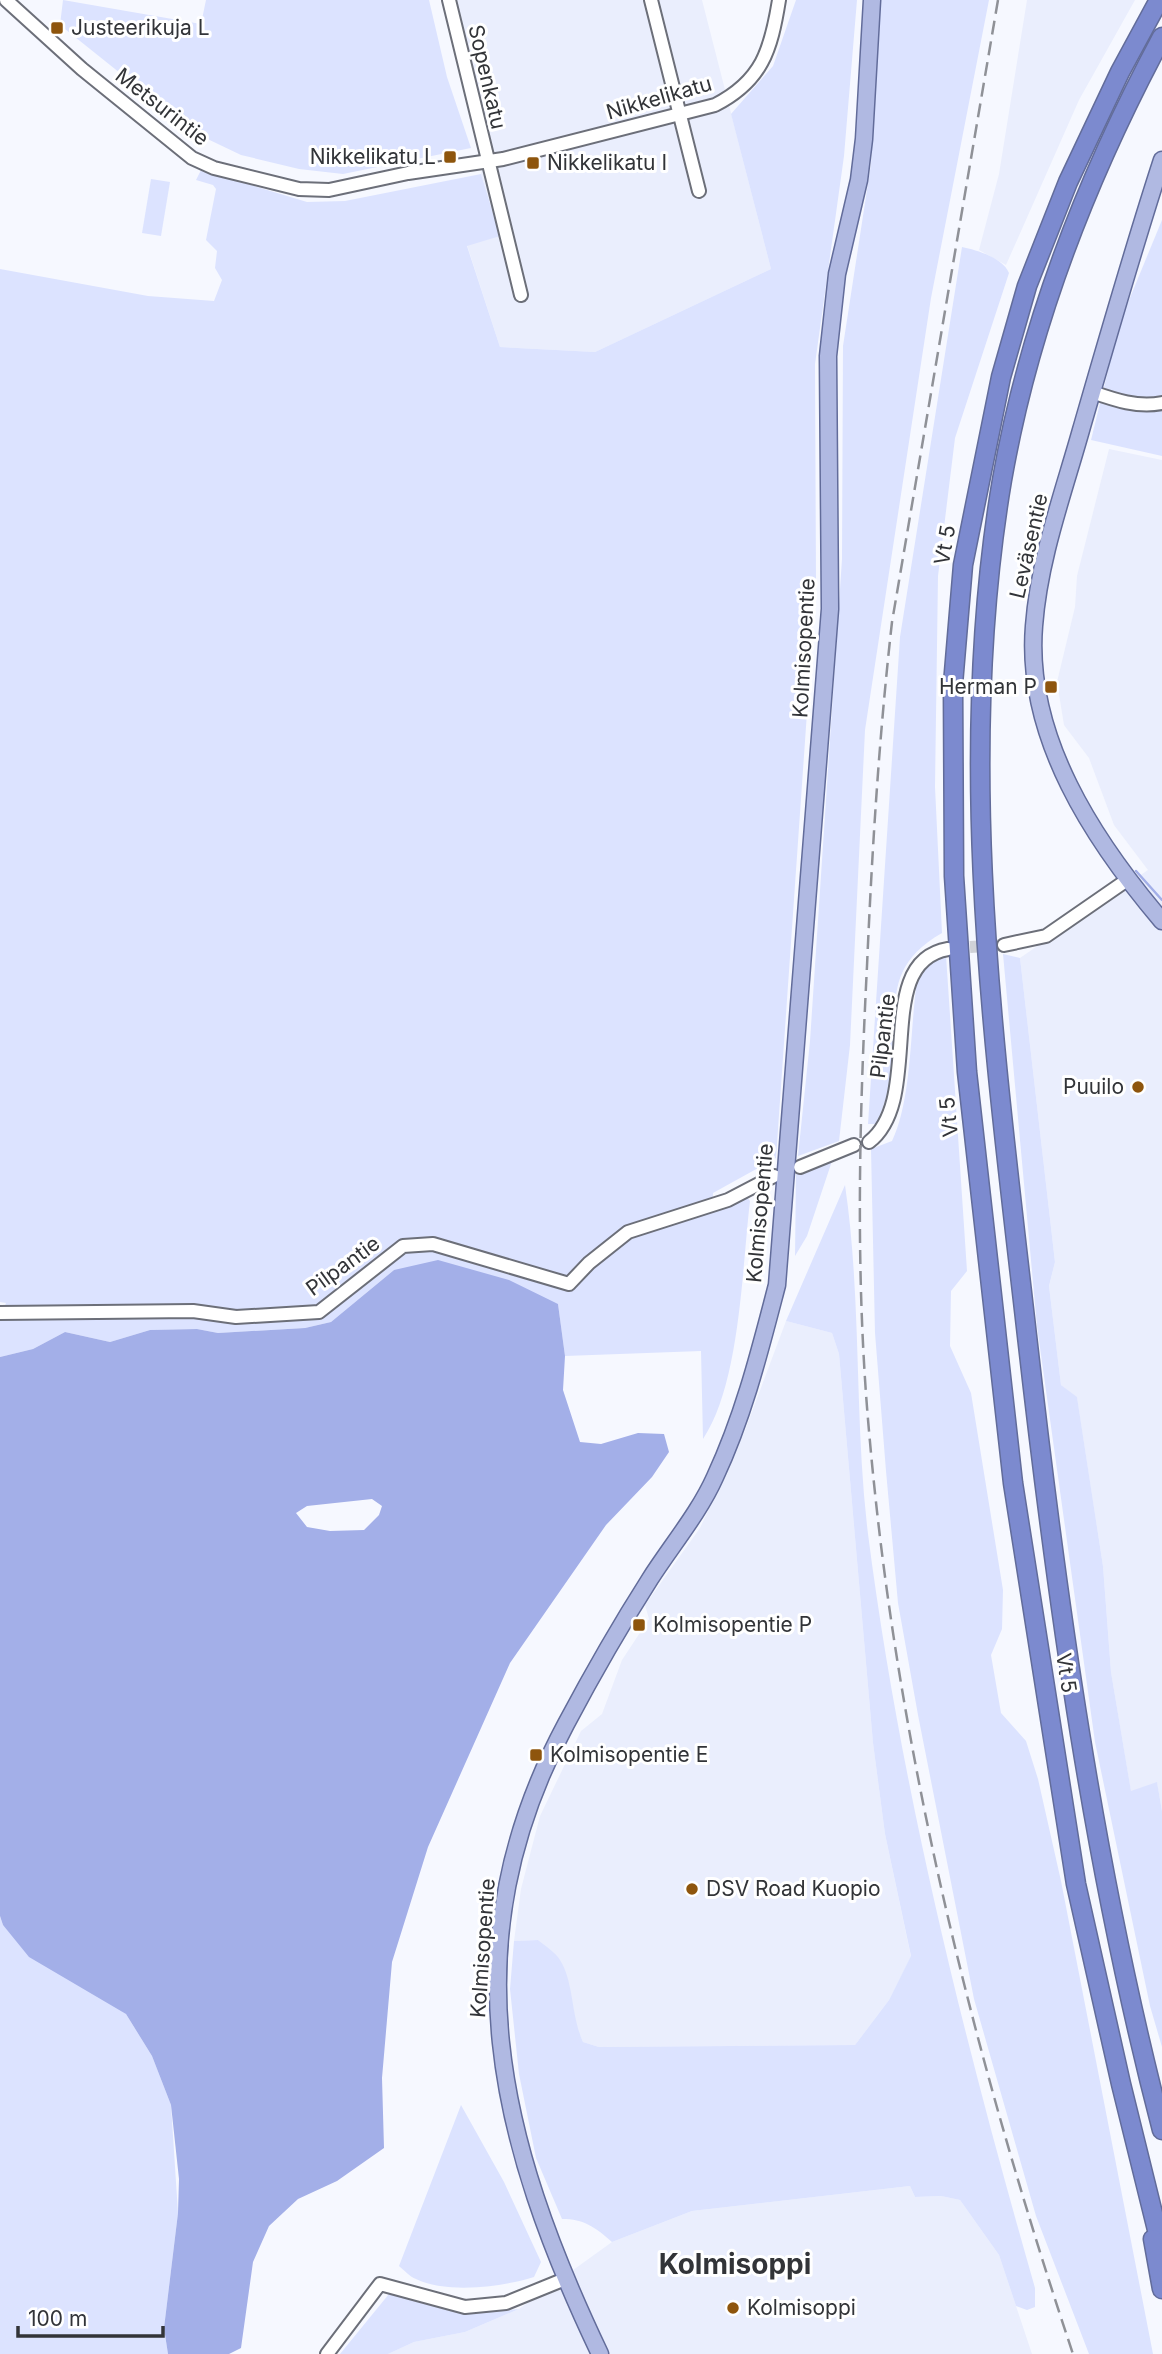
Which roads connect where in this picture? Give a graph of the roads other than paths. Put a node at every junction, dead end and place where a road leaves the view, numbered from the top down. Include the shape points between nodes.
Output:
1 (6, 0) edge
2 (449, 0) edge
3 (651, 0) edge
4 (779, 0) edge
5 (872, 0) edge
6 (1159, 0) edge
7 (1162, 37) edge
8 (678, 115) junction
9 (1162, 160) edge
10 (486, 162) junction
11 (699, 191) dead end
12 (521, 295) dead end
13 (1092, 392) junction
14 (1162, 403) edge
15 (1127, 880) junction
16 (1162, 921) edge
17 (1003, 945) tunnel mouth
18 (948, 949) tunnel mouth
19 (869, 1142) dead end
20 (855, 1145) dead end
21 (800, 1167) dead end
22 (774, 1176) dead end
23 (0, 1312) edge
24 (1121, 2084) junction
25 (1162, 2130) edge
26 (1162, 2250) edge
27 (565, 2279) junction
28 (1162, 2290) edge
29 (327, 2354) edge
30 (600, 2354) edge

1 - 10 street, Metsurintie via 90,76 192,158 214,168 316,191
2 - 10 street, Sopenkatu
3 - 8 street
4 - 8 street, Nikkelikatu via 768,50 750,81 715,105
5 - 27 main road, Kolmisopentie via 864,139 837,274 828,356 830,609 777,1285 749,1393 714,1480 633,1606 565,1727 532,1796 508,1873 498,2020 505,2090 523,2161
6 - 24 highway, Vt 5 via 1119,72 1027,286 1001,377 963,565 953,684 954,876 967,1072 1013,1483 1076,1884
7 - 25 highway, Vt 5 via 1088,192 1050,292 1003,477 981,684 984,875 997,1074 1043,1481 1103,1875
8 - 10 street, Nikkelikatu
8 - 11 street
9 - 13 main road, Leväsentie
10 - 12 street, Sopenkatu
13 - 14 street via 1118,402
13 - 15 main road, Leväsentie via 1048,546 1038,591 1034,652 1041,705 1060,763
15 - 16 main road, Leväsentie
15 - 17 street via 1046,936
18 - 19 street, Pilpantie via 933,951 915,967 906,995 894,1103 878,1135
20 - 21 street
22 - 23 street, Pilpantie via 728,1200 628,1232 569,1284 433,1244 403,1246 319,1312 236,1317 193,1311
24 - 26 highway, Vt 5
24 - 28 highway
27 - 29 street via 506,2303 465,2307 380,2284
27 - 30 main road, Kolmisopentie

